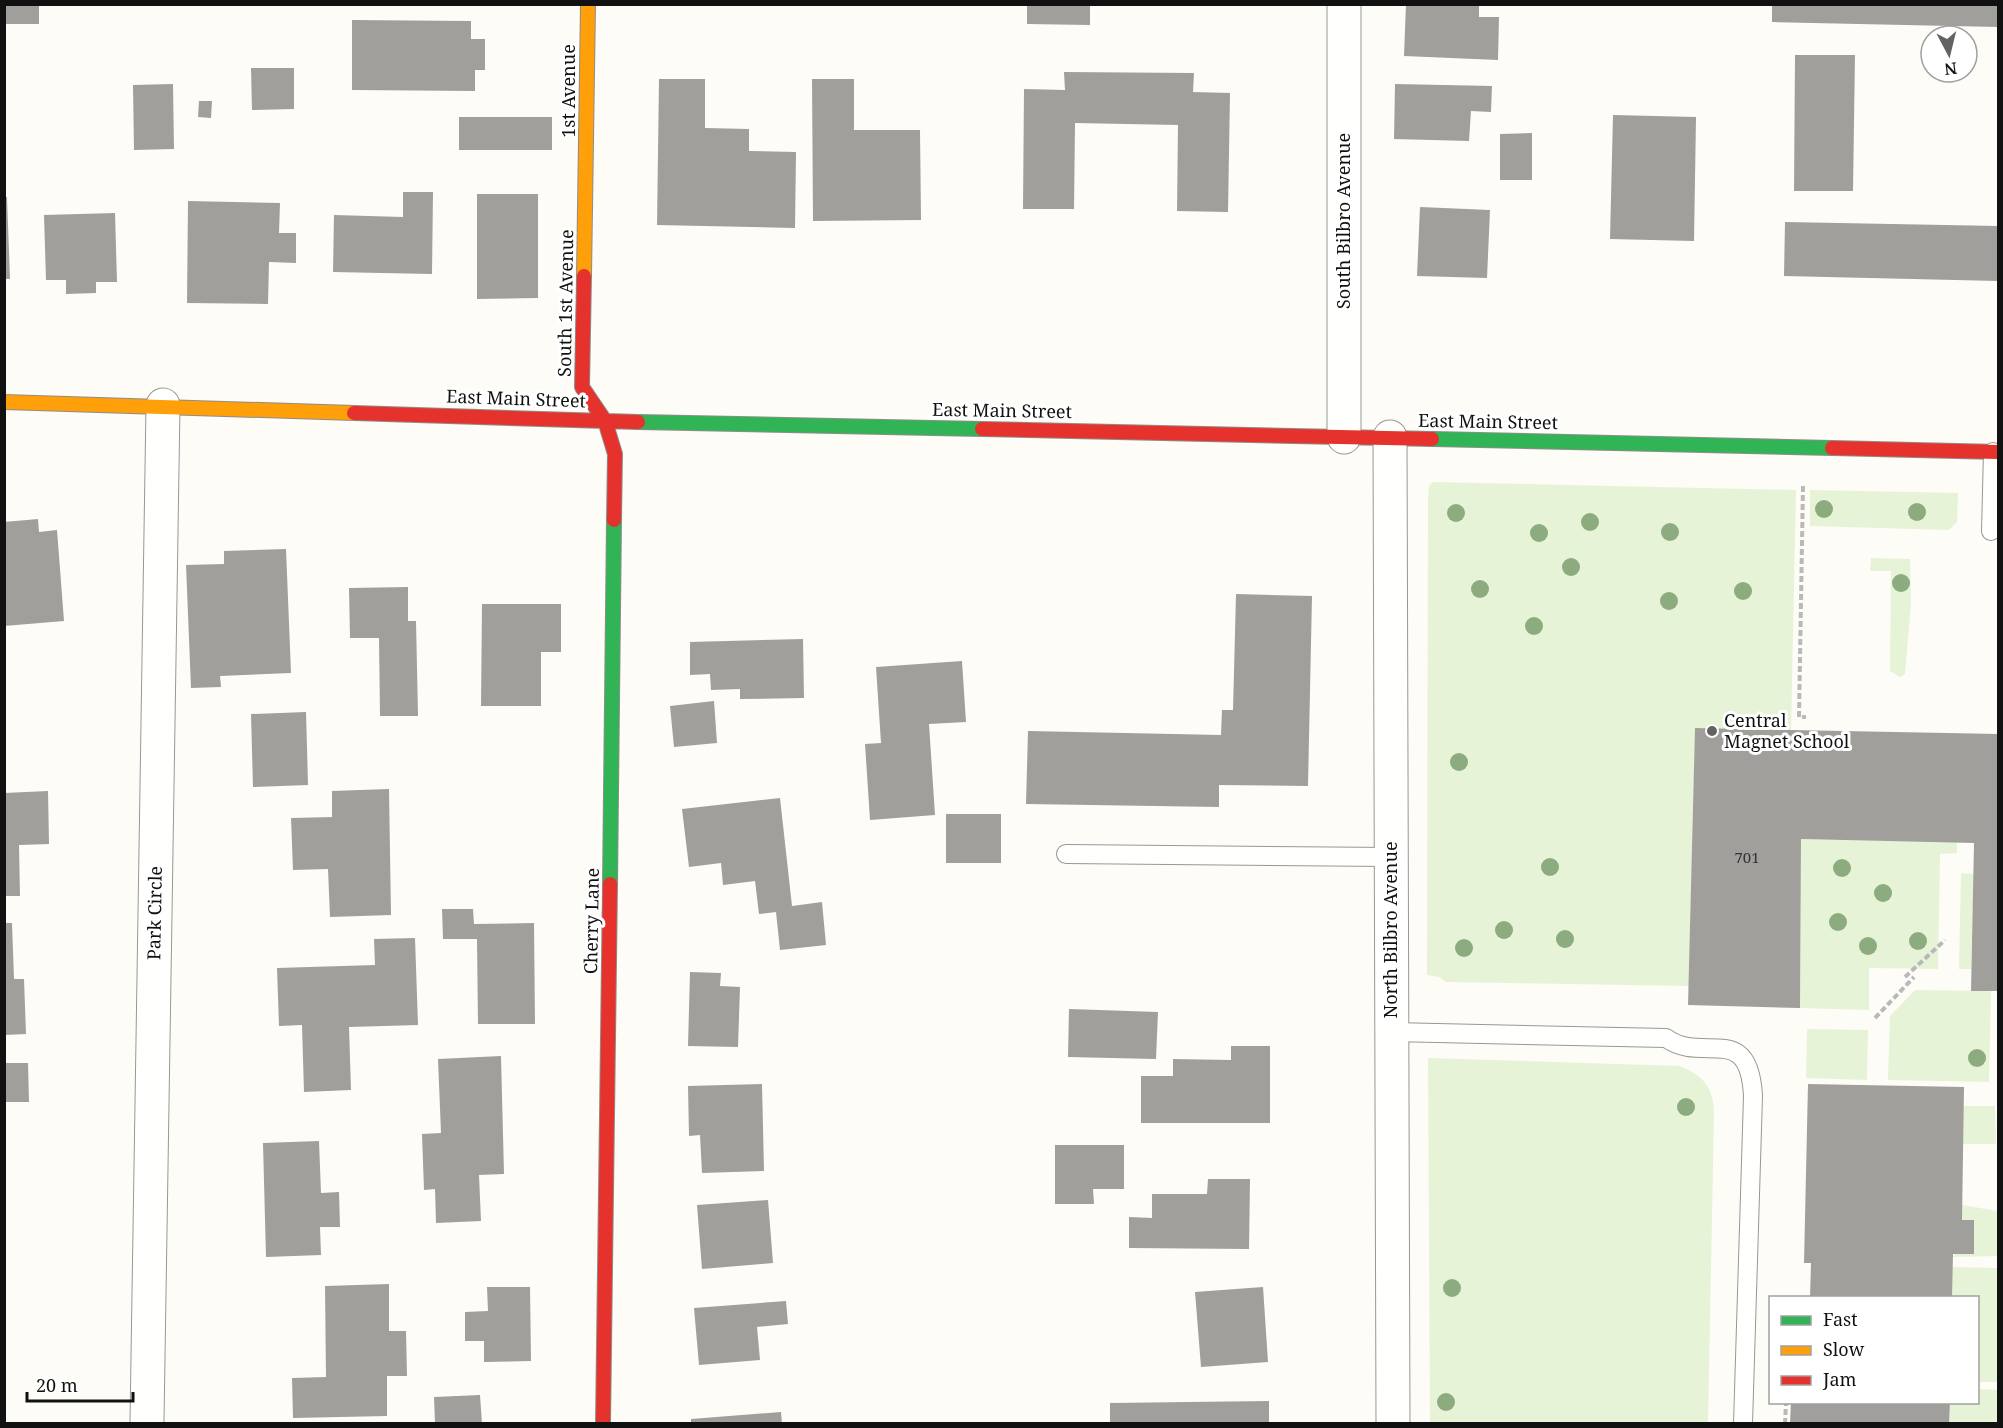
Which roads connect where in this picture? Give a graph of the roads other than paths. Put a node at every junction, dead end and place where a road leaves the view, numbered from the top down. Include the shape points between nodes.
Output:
1 (588, 4) edge
2 (1344, 4) edge
3 (587, 179) joint
4 (4, 402) edge
5 (163, 405) junction
6 (605, 420) junction
7 (1344, 437) junction
8 (1390, 437) junction
9 (1996, 452) edge
10 (1991, 531) dead end
11 (1066, 854) dead end
12 (1391, 857) junction
13 (1392, 1032) junction
14 (147, 1421) dead end
15 (603, 1424) edge
16 (1393, 1424) edge
17 (1743, 1424) edge

1 - 3 street, 1st Avenue
2 - 7 street, South Bilbro Avenue
3 - 6 street, South 1st Avenue via 582,387
4 - 5 street, East Main Street
5 - 6 street, East Main Street
5 - 14 street, Park Circle
6 - 7 street, East Main Street
6 - 15 street, Cherry Lane via 615,454
7 - 8 street, East Main Street
8 - 9 street, East Main Street
8 - 12 street, North Bilbro Avenue
9 - 10 lane
11 - 12 lane
12 - 13 street, North Bilbro Avenue
13 - 16 street, North Bilbro Avenue
13 - 17 lane via 1666,1038 1678,1046 1715,1047 1739,1053 1748,1066 1752,1095

